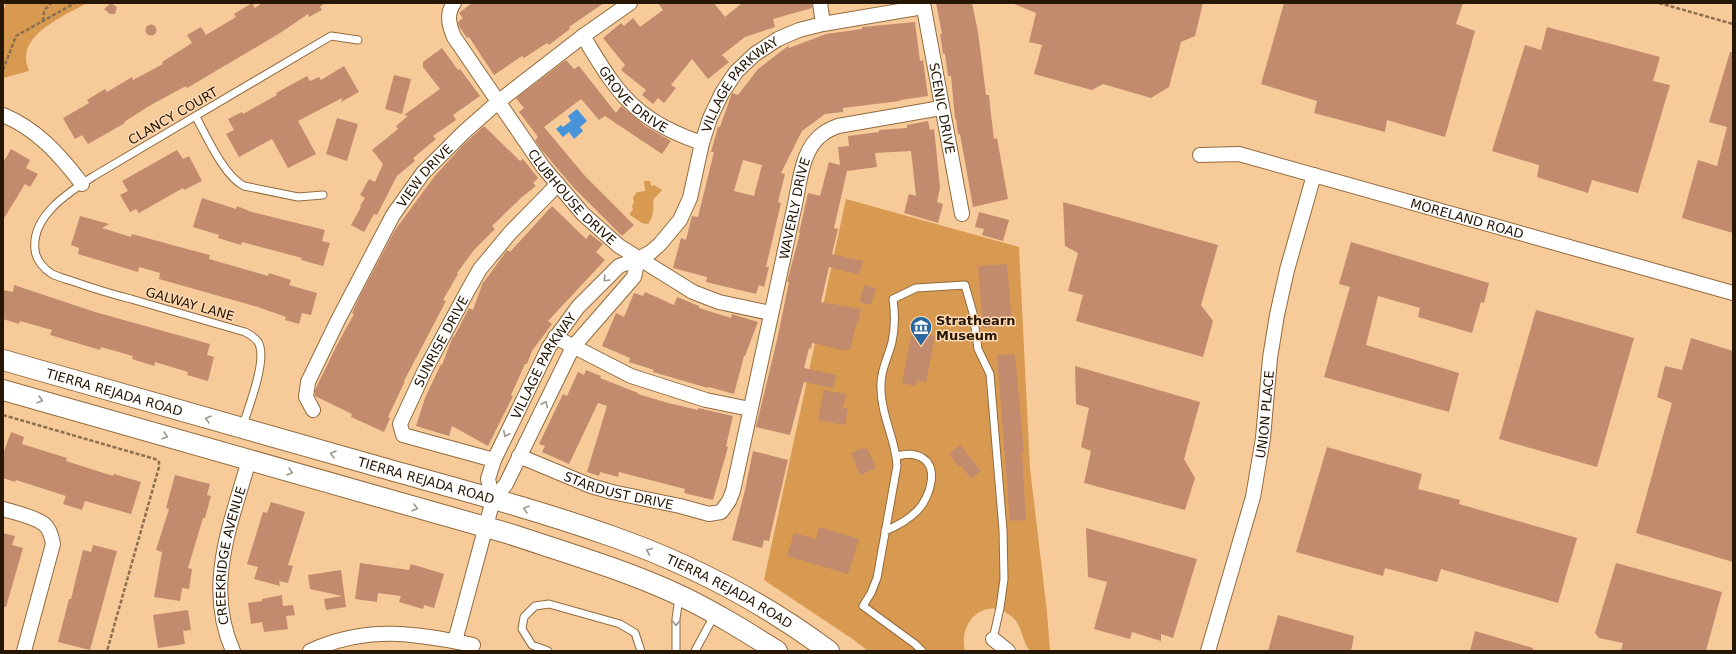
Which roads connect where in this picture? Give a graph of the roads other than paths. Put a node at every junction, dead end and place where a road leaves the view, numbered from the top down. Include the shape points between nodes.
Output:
1 (454, 3) edge
2 (630, 3) edge
3 (820, 3) edge
4 (923, 5) edge
5 (823, 24) junction
6 (582, 36) junction
7 (358, 40) dead end
8 (498, 102) junction
9 (942, 108) junction
10 (3, 115) edge
11 (196, 117) junction
12 (702, 143) junction
13 (1200, 156) dead end
14 (1314, 175) junction
15 (82, 184) junction
16 (558, 184) junction
17 (323, 195) dead end
18 (962, 214) dead end
19 (36, 255) joint
20 (638, 259) junction
21 (1733, 293) edge
22 (770, 313) junction
23 (555, 337) junction
24 (573, 347) junction
25 (3, 360) edge
26 (3, 390) edge
27 (750, 409) junction
28 (313, 410) dead end
29 (242, 429) junction
30 (520, 456) junction
31 (896, 456) junction
32 (249, 460) junction
33 (494, 460) junction
34 (493, 500) junction
35 (3, 509) edge
36 (721, 512) joint
37 (485, 527) junction
38 (885, 531) junction
39 (679, 595) junction
40 (715, 614) junction
41 (993, 639) joint
42 (455, 641) junction
43 (473, 645) dead end
44 (24, 651) edge
45 (233, 651) edge
46 (310, 651) edge
47 (548, 651) edge
48 (641, 651) edge
49 (676, 651) edge
50 (695, 651) edge
51 (777, 651) edge
52 (829, 651) edge
53 (922, 651) edge
54 (1008, 651) edge
55 (1208, 651) edge

1 - 8 street, CLUBHOUSE DRIVE via 450,9 449,25 454,37
2 - 6 street, VIEW DRIVE
3 - 5 street
4 - 5 street, VILLAGE PARKWAY
4 - 9 street, SCENIC DRIVE
5 - 12 street, VILLAGE PARKWAY via 778,39 755,54 736,72 710,118
6 - 8 street, VIEW DRIVE
6 - 12 street, GROVE DRIVE via 615,85 634,106 653,121
7 - 11 lane, CLANCY COURT via 331,36
8 - 16 street, CLUBHOUSE DRIVE
8 - 28 street, VIEW DRIVE via 423,173 393,216 308,382 306,397
9 - 18 street, SCENIC DRIVE
9 - 22 street, WAVERLY DRIVE via 838,126 823,133 811,145 805,160
10 - 15 street via 32,131 48,144
11 - 15 lane, CLANCY COURT
11 - 17 lane via 237,183 298,197
12 - 20 street, VILLAGE PARKWAY via 690,198 680,220 660,244
13 - 14 street, MORELAND ROAD via 1239,154
14 - 21 street, MORELAND ROAD
14 - 55 street, UNION PLACE via 1277,315 1270,358 1263,438 1253,497
15 - 19 lane, CLANCY COURT via 70,192 40,223 34,243
16 - 20 street, CLUBHOUSE DRIVE via 583,214
16 - 33 street, SUNRISE DRIVE via 510,233 480,269 400,424 403,435
19 - 29 lane, GALWAY LANE via 43,267 53,274 88,287 245,332 253,337 260,345 261,364
20 - 22 street, CLUBHOUSE DRIVE via 693,292 719,302
20 -> 23 street, VILLAGE PARKWAY via 619,266 578,307
20 - 24 street, VILLAGE PARKWAY via 634,276
22 - 27 street, WAVERLY DRIVE
23 - 24 street
23 -> 33 street, VILLAGE PARKWAY
24 - 27 street via 631,376 706,400
30 -> 24 street, VILLAGE PARKWAY
29 -> 25 main road, TIERRA REJADA ROAD
26 -> 32 main road, TIERRA REJADA ROAD
27 - 36 street, WAVERLY DRIVE via 732,491
34 -> 29 main road, TIERRA REJADA ROAD
30 - 34 street, VILLAGE PARKWAY via 506,484
30 - 36 street, STARDUST DRIVE via 612,492 709,514
31 - 38 lane via 896,476
31 - 38 lane via 914,454 924,459 931,468 932,478 925,500 918,511
31 - 41 lane via 880,389 882,370 892,342 895,315 893,299 916,288 965,285 973,313 978,349 990,374 1002,522 1004,579
32 -> 37 main road, TIERRA REJADA ROAD
32 - 45 street, CREEKRIDGE AVENUE via 222,561 219,594 226,636
33 - 34 street, VILLAGE PARKWAY via 488,479
34 - 37 street, VILLAGE PARKWAY
52 -> 34 main road, TIERRA REJADA ROAD via 801,630 762,607 669,559 611,536
35 - 44 street via 45,525 51,534 53,544
37 - 39 main road, TIERRA REJADA ROAD via 579,556
37 - 42 street, VILLAGE PARKWAY
38 - 53 lane via 877,578 863,606
39 - 40 main road, TIERRA REJADA ROAD
39 -> 49 lane
40 - 50 lane
40 - 51 main road, TIERRA REJADA ROAD
41 - 54 street
42 - 43 street
42 - 46 street via 374,633 332,641
47 - 48 lane via 532,646 522,629 524,617 535,606 549,604 620,624 635,633

